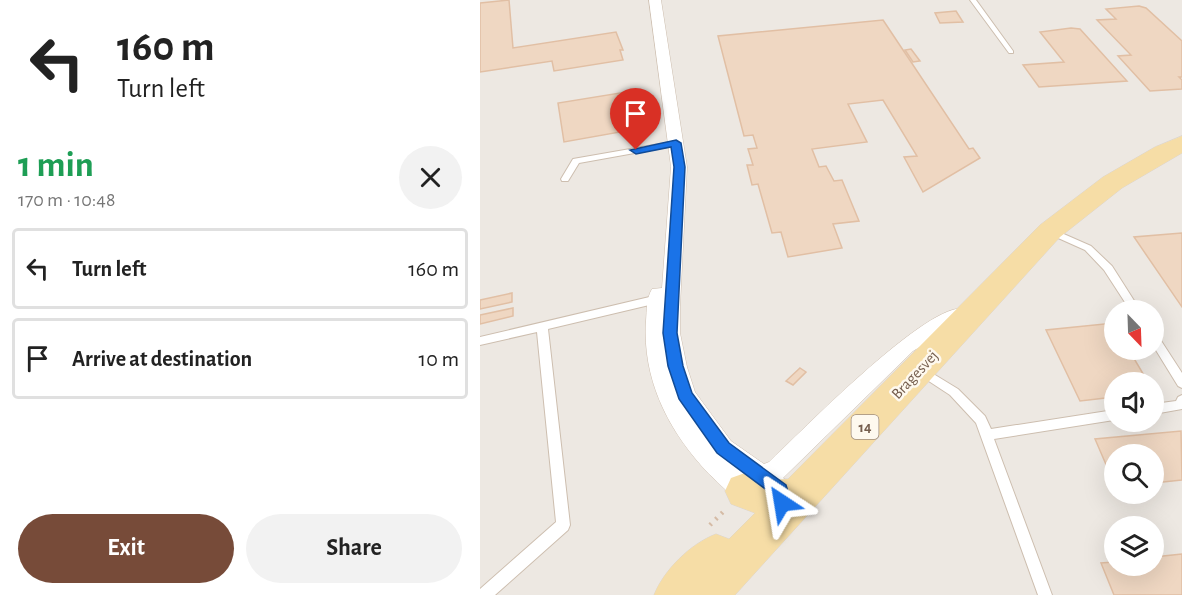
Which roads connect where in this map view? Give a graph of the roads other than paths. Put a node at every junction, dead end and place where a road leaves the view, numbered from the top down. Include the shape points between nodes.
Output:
1 (655, 0) edge
2 (973, 0) edge
3 (1011, 52) dead end
4 (676, 143) junction
5 (1178, 149) edge
6 (565, 179) dead end
7 (1050, 231) junction
8 (675, 239) junction
9 (1022, 257) junction
10 (658, 299) junction
11 (1129, 300) edge
12 (542, 327) junction
13 (480, 341) edge
14 (1164, 355) edge
15 (919, 369) junction
16 (1182, 383) edge
17 (1182, 400) edge
18 (1164, 407) edge
19 (1104, 417) edge
20 (987, 435) junction
21 (771, 495) junction
22 (484, 595) edge
23 (676, 595) edge
24 (694, 595) edge
25 (705, 595) edge
26 (1045, 595) edge

1 - 4 street
2 - 3 lane
4 - 6 lane via 576,161
4 - 8 street via 679,167
5 - 7 main road, Bragesvej / 14 via 1101,188
7 - 9 main road, Bragesvej / 14
7 - 11 lane via 1088,248 1108,268
8 - 10 street
8 - 21 street via 670,333 685,395 723,448
9 - 15 main road, Bragesvej / 14
9 - 21 main road, Bragesvej
10 - 12 lane
10 - 21 street via 656,339 668,399 694,442
12 - 13 lane
12 - 22 lane via 563,525
14 - 16 lane
15 - 20 lane via 954,392 981,420
15 - 21 main road, Bragesvej / 14
17 - 18 lane via 1180,405
19 - 20 lane
20 - 26 lane
21 - 23 main road, Bragesvej
21 - 24 street, Bragesvej via 781,508
21 - 25 main road, Bragesvej / 14

